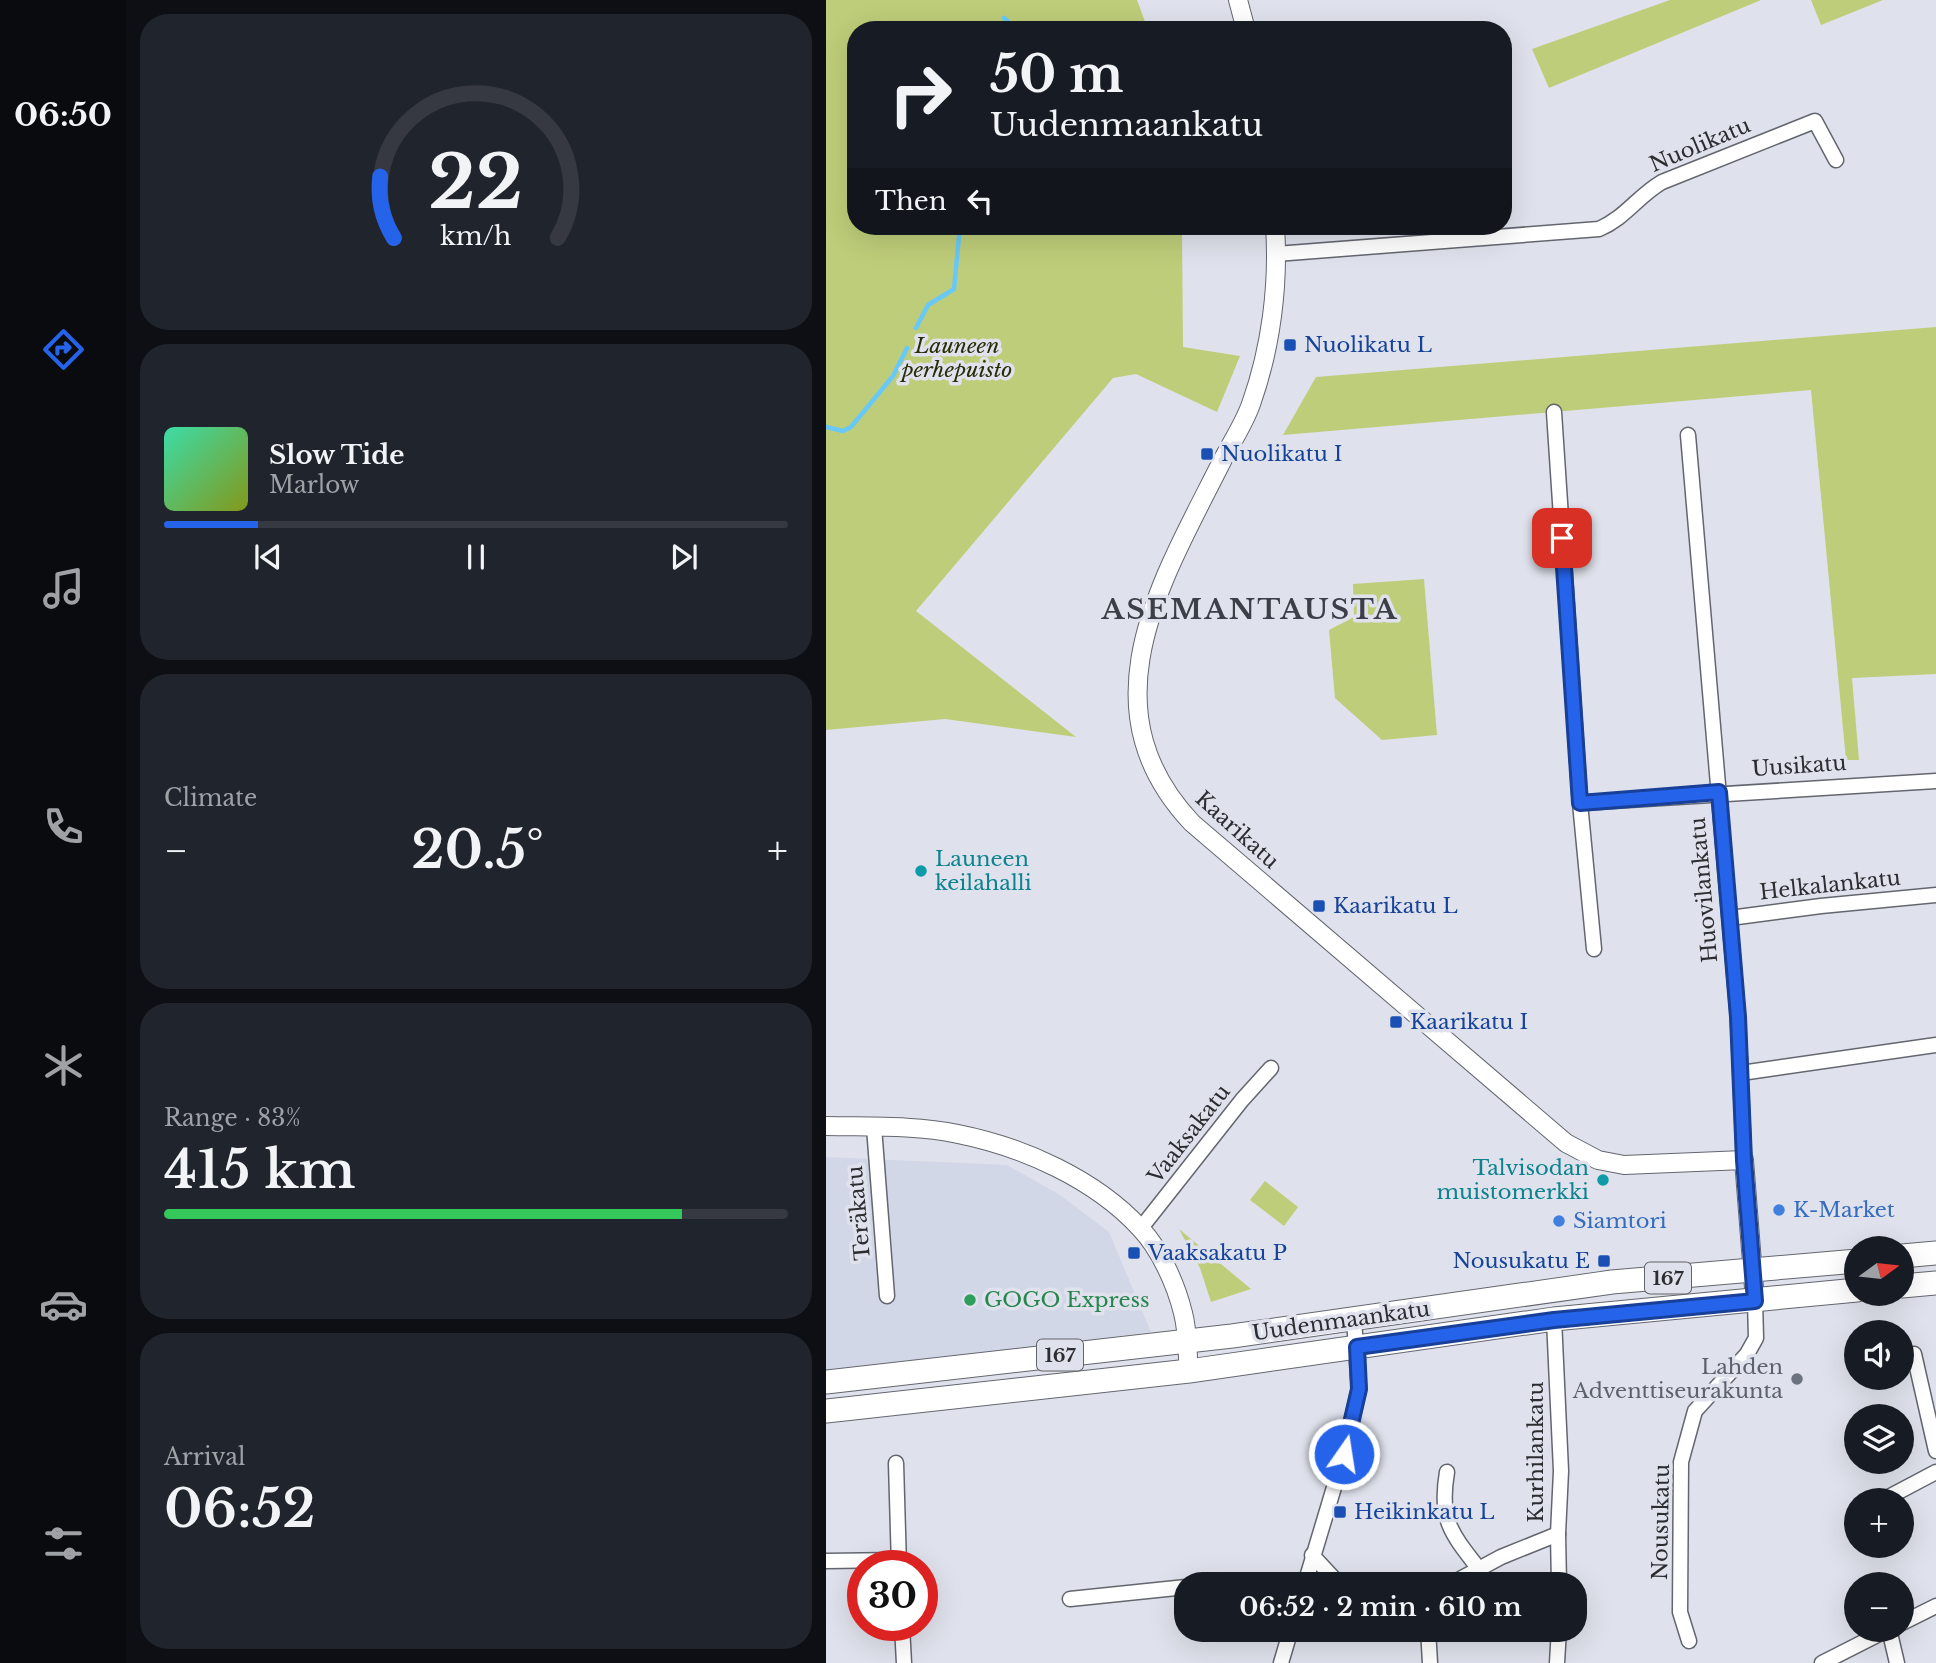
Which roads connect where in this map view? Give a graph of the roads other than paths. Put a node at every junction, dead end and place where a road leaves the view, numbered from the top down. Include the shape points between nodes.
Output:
1 (1238, 0) edge
2 (1244, 21) edge
3 (1836, 160) dead end
4 (1275, 235) edge
5 (1276, 254) junction
6 (1554, 412) dead end
7 (1688, 435) dead end
8 (1936, 781) edge
9 (1719, 792) junction
10 (1580, 803) junction
11 (1936, 895) edge
12 (1730, 918) junction
13 (1594, 949) dead end
14 (1936, 1045) edge
15 (1271, 1068) dead end
16 (1741, 1073) junction
17 (826, 1126) edge
18 (874, 1127) junction
19 (1744, 1160) junction
20 (1141, 1228) junction
21 (1936, 1253) edge
22 (1914, 1255) edge
23 (1844, 1262) edge
24 (1753, 1271) junction
25 (1936, 1283) edge
26 (1914, 1285) edge
27 (1844, 1291) edge
28 (887, 1296) dead end
29 (1755, 1301) junction
30 (1354, 1320) junction
31 (1554, 1320) junction
32 (1187, 1340) junction
33 (1357, 1347) junction
34 (1914, 1354) dead end
35 (1189, 1371) junction
36 (826, 1382) edge
37 (826, 1411) edge
38 (1936, 1451) edge
39 (897, 1464) dead end
40 (1447, 1472) dead end
41 (1936, 1472) edge
42 (1906, 1488) edge
43 (1558, 1534) junction
44 (899, 1550) edge
45 (1312, 1555) junction
46 (826, 1561) edge
47 (847, 1562) edge
48 (1479, 1569) junction
49 (1308, 1572) edge
50 (1328, 1572) edge
51 (1473, 1572) edge
52 (1559, 1572) edge
53 (1174, 1588) edge
54 (1070, 1599) dead end
55 (1936, 1606) edge
56 (1914, 1617) edge
57 (903, 1641) edge
58 (1689, 1641) dead end
59 (1288, 1642) edge
60 (1429, 1642) edge
61 (1558, 1642) edge
62 (1863, 1642) edge
63 (1892, 1642) edge
64 (904, 1663) edge
65 (1282, 1663) edge
66 (1430, 1663) edge
67 (1557, 1663) edge
68 (1822, 1663) edge
69 (1897, 1663) edge

1 - 2 street
3 - 5 street, Nuolikatu via 1815,121 1662,182 1644,192 1618,221 1599,229
4 - 5 street, Kaarikatu
5 - 19 street, Kaarikatu via 1266,354 1251,406 1155,600 1139,653 1136,683 1141,729 1164,789 1192,823 1566,1143 1598,1160 1624,1165
6 - 10 street
7 - 9 street, Huovilankatu
8 - 9 street, Uusikatu
9 - 10 street, Uusikatu
9 - 12 street, Huovilankatu
10 - 13 street
11 - 12 street, Helkalankatu
12 - 16 street, Huovilankatu
14 - 16 street
15 - 20 street, Vaaksakatu
16 - 19 street, Huovilankatu
17 - 18 street
18 - 20 street via 958,1134 997,1144 1079,1180
18 - 28 street, Teräkatu
19 - 24 street, Huovilankatu
20 - 32 street via 1175,1290
21 - 22 main road
23 - 24 main road, Uudenmaankatu / 167
24 - 29 street, Huovilankatu
24 - 30 main road, Uudenmaankatu / 167 via 1612,1282
25 - 26 main road
27 - 29 main road, Uudenmaankatu / 167
29 - 31 main road, Uudenmaankatu / 167
29 - 58 street, Nousukatu via 1756,1338 1695,1411 1681,1462 1680,1612
30 - 32 main road, Uudenmaankatu / 167
30 - 33 street
31 - 33 main road, Uudenmaankatu / 167
31 - 43 street, Kurhilankatu via 1561,1471
32 - 35 street
32 - 36 main road, Uudenmaankatu / 167
33 - 35 main road, Uudenmaankatu / 167
33 - 45 street via 1356,1402
34 - 38 street
35 - 37 main road, Uudenmaankatu / 167
39 - 44 street
40 - 48 street via 1442,1499 1448,1527
41 - 42 street
43 - 48 street
43 - 52 street, Kurhilankatu
45 - 49 street
45 - 50 street
46 - 47 street
48 - 51 street
53 - 54 street
55 - 56 street
57 - 64 street
59 - 65 street
60 - 66 street
61 - 67 street
62 - 68 street
63 - 69 street

